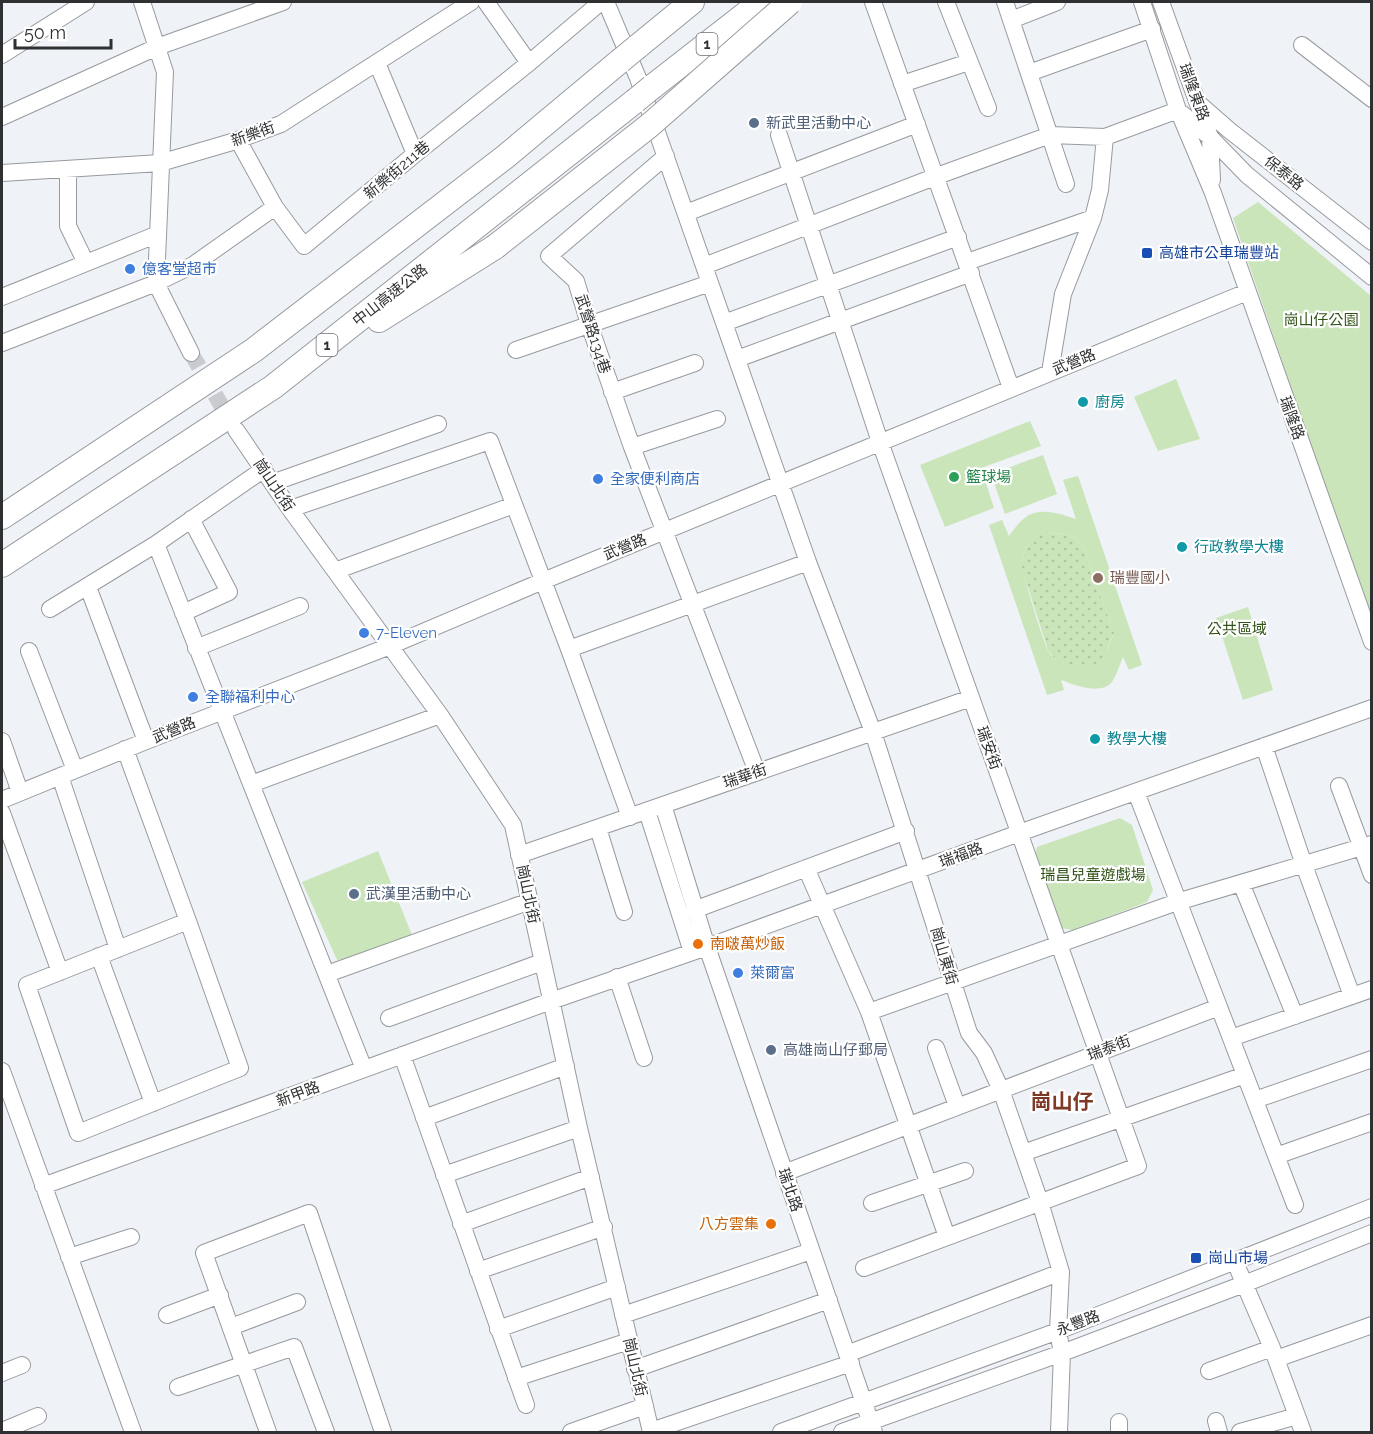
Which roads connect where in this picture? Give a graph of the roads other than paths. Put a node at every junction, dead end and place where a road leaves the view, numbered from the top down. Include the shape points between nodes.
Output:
1 (86, 2) edge
2 (142, 2) edge
3 (282, 2) edge
4 (471, 2) edge
5 (486, 2) edge
6 (601, 2) edge
7 (606, 2) edge
8 (692, 2) edge
9 (761, 2) edge
10 (790, 2) edge
11 (873, 2) edge
12 (946, 2) edge
13 (1005, 2) edge
14 (1057, 2) edge
15 (1142, 2) edge
16 (1161, 2) edge
17 (1011, 20) junction
18 (1152, 29) junction
19 (1302, 45) dead end
20 (157, 47) junction
21 (2, 55) edge
22 (377, 63) junction
23 (529, 63) junction
24 (969, 63) junction
25 (1029, 73) junction
26 (902, 84) junction
27 (642, 89) junction
28 (1371, 98) edge
29 (1197, 102) junction
30 (988, 108) dead end
31 (1178, 110) junction
32 (2, 117) edge
33 (917, 124) junction
34 (1229, 130) junction
35 (779, 135) dead end
36 (1050, 135) junction
37 (1210, 136) junction
38 (1106, 137) junction
39 (238, 140) junction
40 (1192, 143) junction
41 (415, 154) junction
42 (666, 156) junction
43 (160, 163) junction
44 (68, 169) junction
45 (2, 173) edge
46 (792, 173) junction
47 (1247, 175) junction
48 (937, 176) junction
49 (1066, 184) dead end
50 (1213, 193) junction
51 (275, 207) junction
52 (686, 213) junction
53 (1093, 218) junction
54 (809, 225) junction
55 (158, 234) junction
56 (958, 237) junction
57 (1371, 242) edge
58 (86, 263) junction
59 (704, 266) junction
60 (969, 268) junction
61 (1371, 275) edge
62 (156, 283) junction
63 (710, 283) junction
64 (828, 284) junction
65 (1247, 292) junction
66 (2, 297) edge
67 (840, 320) junction
68 (724, 322) junction
69 (589, 324) junction
70 (2, 343) edge
71 (516, 350) dead end
72 (191, 353) tunnel mouth
73 (737, 359) junction
74 (694, 363) dead end
75 (1050, 372) junction
76 (273, 387) junction
77 (1011, 388) junction
78 (612, 392) junction
79 (717, 419) dead end
80 (438, 424) dead end
81 (236, 430) tunnel mouth
82 (880, 442) junction
83 (632, 447) junction
84 (268, 476) junction
85 (781, 483) junction
86 (514, 506) junction
87 (290, 509) junction
88 (2, 517) edge
89 (191, 519) junction
90 (664, 532) junction
91 (156, 544) junction
92 (808, 562) junction
93 (2, 564) edge
94 (335, 571) junction
95 (543, 581) junction
96 (88, 587) junction
97 (693, 604) junction
98 (300, 606) dead end
99 (50, 609) dead end
100 (183, 613) junction
101 (1371, 642) edge
102 (390, 646) junction
103 (196, 648) junction
104 (569, 649) junction
105 (30, 651) dead end
106 (971, 698) junction
107 (1371, 708) edge
108 (222, 711) junction
109 (440, 715) junction
110 (873, 732) junction
111 (2, 741) edge
112 (146, 741) junction
113 (1264, 746) junction
114 (125, 749) junction
115 (757, 772) junction
116 (67, 773) junction
117 (251, 784) junction
118 (1339, 786) dead end
119 (20, 792) junction
120 (1136, 792) junction
121 (2, 800) edge
122 (663, 805) junction
123 (647, 811) junction
124 (2, 813) edge
125 (630, 816) junction
126 (598, 828) junction
127 (906, 831) junction
128 (1019, 833) junction
129 (1366, 845) edge
130 (519, 855) junction
131 (1304, 865) junction
132 (806, 868) junction
133 (918, 871) junction
134 (1371, 875) edge
135 (1241, 883) junction
136 (530, 901) junction
137 (1177, 902) junction
138 (821, 905) junction
139 (694, 910) junction
140 (624, 912) dead end
141 (189, 921) junction
142 (1058, 944) junction
143 (118, 949) junction
144 (699, 950) junction
145 (99, 956) junction
146 (542, 962) junction
147 (60, 972) junction
148 (327, 974) junction
149 (617, 977) junction
150 (951, 981) junction
151 (1371, 989) edge
152 (1352, 996) junction
153 (551, 1000) junction
154 (1219, 1007) junction
155 (869, 1012) junction
156 (1295, 1016) junction
157 (389, 1018) dead end
158 (1231, 1038) junction
159 (936, 1048) dead end
160 (1097, 1053) junction
161 (402, 1055) junction
162 (644, 1058) dead end
163 (1371, 1059) edge
164 (566, 1066) junction
165 (364, 1069) junction
166 (2, 1071) edge
167 (1245, 1075) junction
168 (1000, 1090) junction
169 (1255, 1100) junction
170 (153, 1103) junction
171 (957, 1106) junction
172 (424, 1118) junction
173 (1121, 1118) junction
174 (1371, 1122) edge
175 (907, 1125) junction
176 (579, 1128) junction
177 (1023, 1153) junction
178 (1276, 1156) junction
179 (965, 1171) dead end
180 (784, 1173) junction
181 (444, 1175) junction
182 (591, 1177) junction
183 (928, 1184) junction
184 (44, 1186) junction
185 (1040, 1202) junction
186 (872, 1203) dead end
187 (1295, 1205) dead end
188 (1371, 1207) edge
189 (462, 1224) junction
190 (604, 1227) junction
191 (1371, 1233) edge
192 (131, 1237) dead end
193 (947, 1237) junction
194 (812, 1251) junction
195 (69, 1257) junction
196 (1235, 1262) junction
197 (864, 1268) dead end
198 (478, 1271) junction
199 (1061, 1272) junction
200 (1244, 1284) junction
201 (617, 1287) junction
202 (220, 1295) junction
203 (829, 1300) junction
204 (297, 1302) dead end
205 (167, 1315) dead end
206 (623, 1315) junction
207 (1371, 1325) edge
208 (231, 1327) junction
209 (498, 1329) junction
210 (1058, 1331) junction
211 (629, 1341) junction
212 (1062, 1353) junction
213 (1274, 1354) junction
214 (849, 1358) junction
215 (244, 1364) junction
216 (22, 1365) dead end
217 (635, 1369) junction
218 (1209, 1371) dead end
219 (2, 1372) edge
220 (516, 1378) junction
221 (178, 1387) dead end
222 (864, 1401) junction
223 (526, 1405) dead end
224 (645, 1406) junction
225 (38, 1416) dead end
226 (1297, 1416) junction
227 (872, 1427) edge
228 (2, 1431) edge
229 (133, 1432) edge
230 (268, 1432) edge
231 (326, 1432) edge
232 (383, 1432) edge
233 (571, 1432) edge
234 (651, 1432) edge
235 (781, 1432) edge
236 (842, 1432) edge
237 (1059, 1432) edge
238 (1240, 1432) edge
239 (1303, 1432) edge

1 - 21 street
2 - 20 street
3 - 20 street
4 - 22 street, 新樂街
5 - 23 street
6 - 23 street, 新樂街211巷
7 - 27 street, 崗山東街
8 - 88 highway via 505,158 254,350
9 - 27 highway, 中山高速公路 / 1
10 - 76 highway, bridge via 650,124 495,247
11 - 26 street
12 - 24 street
13 - 17 street
14 - 17 street
15 - 18 street, 瑞隆東路
16 - 29 street, 瑞隆東路
17 - 25 street
18 - 25 street
18 - 31 street, 瑞隆東路
19 - 28 street
20 - 32 street
20 - 43 street via 165,72
22 - 39 street, 新樂街 via 281,124
22 - 41 street
23 - 41 street, 新樂街211巷
24 - 26 street
24 - 30 street
25 - 36 street
26 - 33 street
27 - 42 street, 崗山東街
27 - 76 highway, 中山高速公路 / 1
29 - 34 street, 保泰路
29 - 37 street, 瑞隆東路
31 - 37 street, 瑞隆東路
31 - 38 street
31 - 40 street, 瑞隆路
33 - 46 street
33 - 48 street
34 - 37 street
34 - 57 street, 保泰路
35 - 46 street, 瑞安街
36 - 38 street
36 - 48 street
36 - 49 street
37 - 40 street
37 - 47 street, 保泰路
37 - 50 street, 瑞隆路
38 - 53 street
39 - 43 street, 新樂街
39 - 51 street, 新樂街211巷
40 - 50 street, 瑞隆路
41 - 51 street, 新樂街211巷 via 304,246
42 - 52 street, 崗山東街
42 - 69 street, 武營路134巷 via 549,256 576,281
43 - 44 street, 新樂街
43 - 55 street
44 - 45 street, 新樂街
44 - 58 street via 68,226
46 - 52 street
46 - 54 street, 瑞安街
47 - 50 street via 1237,170 1222,175
47 - 61 street, 保泰路
48 - 54 street
48 - 56 street
50 - 65 street, 瑞隆路
51 - 62 street via 194,265
52 - 59 street, 崗山東街
53 - 60 street
53 - 75 street via 1063,294
54 - 59 street
54 - 64 street, 瑞安街
55 - 58 street
55 - 62 street
56 - 60 street
56 - 64 street
58 - 66 street
59 - 63 street, 崗山東街
60 - 67 street
60 - 77 street
62 - 70 street
62 - 72 street
63 - 68 street, 崗山東街
63 - 69 street
64 - 67 street, 瑞安街
64 - 68 street
65 - 75 street, 武營路
65 - 101 street, 瑞隆路
67 - 73 street
67 - 82 street, 瑞安街
68 - 73 street, 崗山東街
69 - 71 street
69 - 78 street, 武營路134巷
73 - 85 street, 崗山東街
74 - 78 street
75 - 77 street, 武營路
76 - 93 highway, 中山高速公路 / 1
77 - 82 street, 武營路
78 - 83 street, 武營路134巷
79 - 83 street
80 - 84 street
81 - 84 street, 崗山北街
82 - 85 street, 武營路
82 - 106 street, 瑞安街
83 - 90 street, 武營路134巷
84 - 87 street, 崗山北街
84 - 89 street
85 - 90 street, 武營路
85 - 92 street, 崗山東街
86 - 87 street via 490,441
86 - 94 street
86 - 95 street
87 - 94 street, 崗山北街
89 - 91 street
89 - 100 street via 229,592
90 - 95 street, 武營路
90 - 97 street, 武營路134巷
91 - 96 street
91 - 100 street
92 - 97 street
92 - 110 street, 崗山東街
94 - 102 street, 崗山北街
95 - 102 street, 武營路
95 - 104 street
96 - 99 street
96 - 112 street
97 - 104 street
97 - 115 street, 武營路134巷
98 - 103 street
100 - 103 street
102 - 108 street, 武營路
102 - 109 street, 崗山北街
103 - 108 street
104 - 125 street
105 - 116 street
106 - 110 street, 瑞華街
106 - 128 street, 瑞安街
107 - 113 street, 瑞福路
108 - 112 street, 武營路
108 - 117 street
109 - 117 street
109 - 130 street, 崗山北街 via 513,825
110 - 115 street, 瑞華街
110 - 127 street, 崗山東街
111 - 119 street
112 - 114 street, 武營路
113 - 120 street, 瑞福路
113 - 131 street
114 - 116 street, 武營路
114 - 141 street
115 - 122 street, 瑞華街
116 - 119 street, 武營路
116 - 143 street
117 - 148 street
118 - 129 street
119 - 121 street, 武營路
120 - 128 street, 瑞福路
120 - 137 street
122 - 123 street, 瑞華街
122 - 139 street
123 - 125 street, 瑞華街
123 - 144 street
124 - 147 street
125 - 126 street, 瑞華街
126 - 130 street, 瑞華街
126 - 140 street
127 - 132 street
127 - 133 street, 崗山東街
128 - 133 street, 瑞福路
128 - 142 street, 瑞安街
129 - 131 street
129 - 134 street
130 - 136 street, 崗山北街
131 - 135 street
131 - 152 street
132 - 138 street
132 - 139 street
133 - 138 street, 瑞福路
133 - 150 street, 崗山東街
135 - 137 street
135 - 156 street
136 - 146 street, 崗山北街
136 - 148 street
137 - 142 street
137 - 154 street
138 - 144 street, 瑞福路
138 - 155 street
139 - 144 street
141 - 143 street
141 - 170 street via 240,1068
142 - 150 street
142 - 160 street, 瑞安街
143 - 145 street
144 - 149 street, 瑞福路
144 - 180 street, 瑞北路
145 - 147 street
145 - 170 street
146 - 153 street, 崗山北街
146 - 157 street
147 - 170 street via 27,985 78,1133
148 - 165 street
149 - 153 street, 瑞福路
149 - 162 street
150 - 155 street
150 - 168 street, 崗山東街 via 969,1033 984,1053
151 - 152 street
152 - 156 street
153 - 161 street, 新甲路
153 - 164 street, 崗山北街
154 - 158 street
154 - 160 street, 瑞泰街
155 - 175 street
156 - 158 street
158 - 167 street
159 - 171 street
160 - 168 street, 瑞泰街
160 - 173 street, 瑞安街
161 - 165 street, 新甲路
161 - 172 street
163 - 169 street
164 - 172 street
164 - 176 street, 崗山北街
165 - 184 street, 新甲路
166 - 184 street
167 - 169 street
167 - 173 street
168 - 171 street, 瑞泰街
168 - 177 street, 崗山東街
169 - 178 street
171 - 175 street, 瑞泰街
172 - 181 street
173 - 177 street
173 - 185 street, 瑞安街 via 1138,1166
174 - 178 street
175 - 180 street, 瑞泰街
175 - 183 street
176 - 181 street
176 - 182 street, 崗山北街
177 - 185 street, 崗山東街
178 - 187 street
179 - 183 street
180 - 194 street, 瑞北路
181 - 189 street
182 - 189 street
182 - 190 street, 崗山北街
183 - 186 street
183 - 193 street
184 - 195 street
185 - 193 street
185 - 199 street, 崗山東街
188 - 196 street, 永豐路
189 - 198 street
190 - 198 street
190 - 201 street, 崗山北街
191 - 200 street, 永豐路
192 - 195 street
193 - 197 street
194 - 203 street, 瑞北路
194 - 206 street
195 - 229 street
196 - 200 street
196 - 210 street, 永豐路
198 - 209 street
199 - 210 street, 崗山東街
199 - 214 street
200 - 212 street, 永豐路
200 - 213 street
201 - 206 street, 崗山北街
201 - 209 street
202 - 205 street
202 - 208 street
202 - 232 street via 204,1253 309,1214
203 - 214 street, 瑞北路
203 - 217 street
204 - 208 street
206 - 211 street, 崗山北街
207 - 213 street
208 - 215 street
209 - 220 street
210 - 212 street, 崗山東街
210 - 222 street, 永豐路
211 - 217 street, 崗山北街
211 - 220 street
212 - 227 street, 永豐路
212 - 237 street, 崗山東街
213 - 218 street
213 - 226 street
214 - 222 street, 瑞北路
214 - 234 street
215 - 221 street
215 - 230 street
215 - 231 street via 294,1347
216 - 219 street
217 - 224 street, 崗山北街
220 - 223 street
222 - 227 street, 瑞北路
222 - 235 street, 永豐路
224 - 233 street
224 - 234 street, 崗山北街
225 - 228 street
226 - 238 street
226 - 239 street
227 - 236 street, 永豐路

